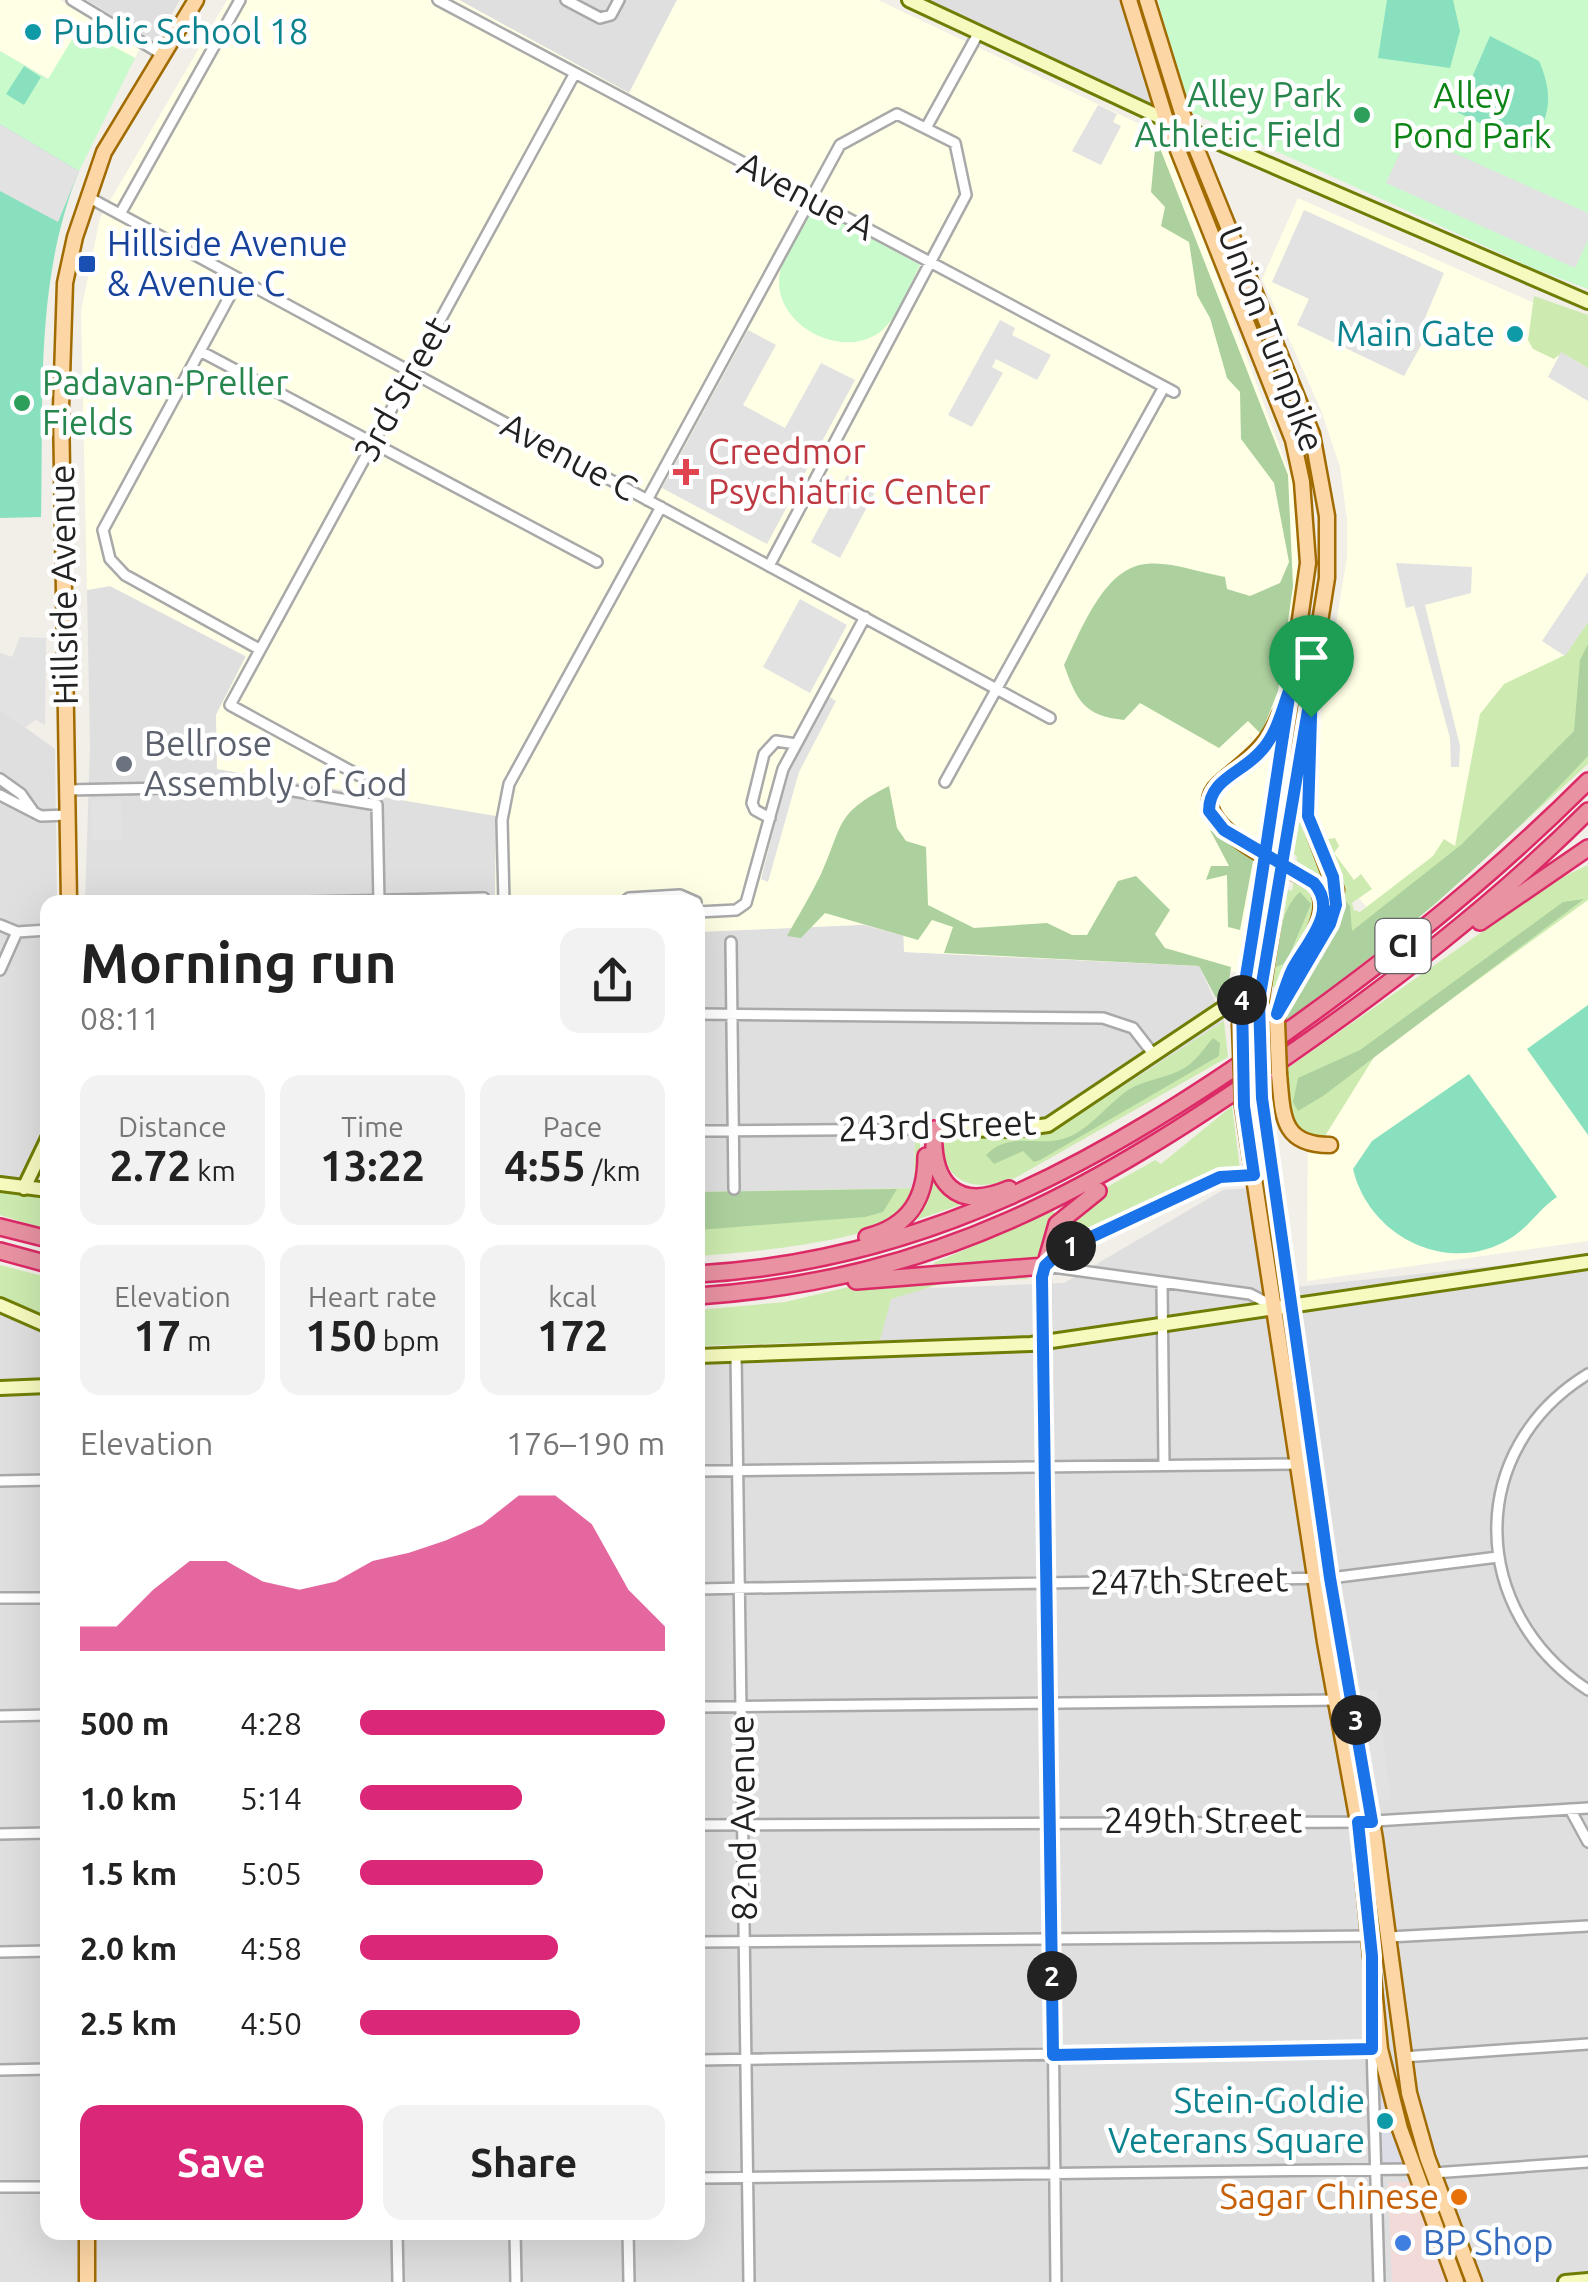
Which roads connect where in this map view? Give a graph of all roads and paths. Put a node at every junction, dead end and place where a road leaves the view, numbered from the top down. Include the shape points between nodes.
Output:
1 (72, 0) edge
2 (196, 0) edge
3 (240, 0) edge
4 (438, 0) edge
5 (566, 0) edge
6 (619, 0) edge
7 (909, 0) edge
8 (1129, 0) edge
9 (1147, 0) edge
10 (980, 32) junction
11 (162, 55) junction
12 (575, 73) junction
13 (1166, 120) junction
14 (926, 128) junction
15 (1190, 129) junction
16 (88, 197) junction
17 (810, 198) junction
18 (120, 214) junction
19 (930, 262) junction
20 (239, 279) junction
21 (1588, 302) edge
22 (200, 351) junction
23 (411, 372) junction
24 (372, 443) junction
25 (647, 500) junction
26 (661, 507) junction
27 (596, 562) dead end
28 (769, 566) junction
29 (865, 617) junction
30 (259, 649) junction
31 (1291, 685) junction
32 (1312, 686) junction
33 (1000, 690) junction
34 (1050, 718) dead end
35 (796, 744) junction
36 (1588, 772) edge
37 (360, 776) dead end
38 (0, 779) edge
39 (1588, 781) edge
40 (945, 782) dead end
41 (67, 790) junction
42 (0, 794) edge
43 (1588, 811) edge
44 (34, 813) junction
45 (68, 815) junction
46 (770, 818) junction
47 (1588, 848) edge
48 (1512, 852) junction
49 (1588, 857) edge
50 (69, 895) edge
51 (379, 895) edge
52 (504, 895) edge
53 (705, 912) edge
54 (1492, 912) junction
55 (0, 925) edge
56 (40, 931) edge
57 (17, 932) junction
58 (731, 942) dead end
59 (0, 970) edge
60 (1242, 1000) junction
61 (1259, 1001) junction
62 (1356, 1008) junction
63 (732, 1013) junction
64 (705, 1014) edge
65 (1277, 1018) junction
66 (1154, 1055) junction
67 (930, 1129) junction
68 (734, 1131) junction
69 (705, 1132) edge
70 (1128, 1138) junction
71 (1330, 1145) dead end
72 (1156, 1146) junction
73 (40, 1155) edge
74 (1273, 1173) junction
75 (1254, 1175) junction
76 (0, 1184) edge
77 (24, 1188) junction
78 (40, 1189) edge
79 (734, 1189) dead end
80 (0, 1227) edge
81 (40, 1237) edge
82 (0, 1250) edge
83 (40, 1262) edge
84 (1588, 1262) edge
85 (792, 1263) junction
86 (1045, 1266) junction
87 (705, 1273) edge
88 (809, 1282) junction
89 (1162, 1283) junction
90 (705, 1295) edge
91 (1294, 1304) junction
92 (0, 1305) edge
93 (1275, 1307) junction
94 (40, 1322) edge
95 (1163, 1324) junction
96 (1043, 1342) junction
97 (736, 1354) junction
98 (705, 1356) edge
99 (1588, 1374) edge
100 (40, 1386) edge
101 (0, 1388) edge
102 (1164, 1464) junction
103 (1299, 1464) junction
104 (1046, 1466) junction
105 (738, 1470) junction
106 (705, 1471) edge
107 (40, 1480) edge
108 (0, 1481) edge
109 (1498, 1557) junction
110 (1324, 1578) junction
111 (1047, 1584) junction
112 (740, 1588) junction
113 (705, 1589) edge
114 (0, 1598) edge
115 (40, 1598) edge
116 (1588, 1690) edge
117 (1338, 1700) junction
118 (1049, 1702) junction
119 (741, 1706) junction
120 (705, 1707) edge
121 (40, 1715) edge
122 (0, 1716) edge
123 (1588, 1808) edge
124 (1570, 1809) junction
125 (1050, 1820) junction
126 (1365, 1822) junction
127 (705, 1824) edge
128 (743, 1824) junction
129 (40, 1833) edge
130 (0, 1834) edge
131 (1588, 1842) edge
132 (1588, 1926) edge
133 (1370, 1936) junction
134 (1052, 1937) junction
135 (1389, 1937) junction
136 (705, 1942) edge
137 (744, 1942) junction
138 (40, 1951) edge
139 (0, 1952) edge
140 (1588, 2044) edge
141 (1376, 2049) junction
142 (1053, 2055) junction
143 (1403, 2056) junction
144 (705, 2060) edge
145 (746, 2060) junction
146 (40, 2069) edge
147 (0, 2070) edge
148 (1588, 2162) edge
149 (1374, 2169) junction
150 (1413, 2169) junction
151 (1433, 2172) junction
152 (1055, 2173) junction
153 (748, 2177) junction
154 (705, 2178) edge
155 (40, 2186) edge
156 (0, 2187) edge
157 (87, 2240) edge
158 (397, 2240) edge
159 (515, 2240) edge
160 (628, 2240) edge
161 (1588, 2280) edge
162 (88, 2282) edge
163 (398, 2282) edge
164 (516, 2282) edge
165 (629, 2282) edge
166 (749, 2282) edge
167 (1056, 2282) edge
168 (1380, 2282) edge
169 (1456, 2282) edge
170 (1474, 2282) edge
171 (1566, 2282) edge

1 - 11 street
2 - 11 main road, Hillside Avenue
3 - 18 street
4 - 12 street, Avenue A
5 - 6 street via 600,18 611,15
7 - 10 street
8 - 13 main road, Union Turnpike
9 - 15 main road, Union Turnpike
10 - 13 street
10 - 14 street
11 - 16 main road, Hillside Avenue via 112,138
12 - 17 street, Avenue A
12 - 23 street, 3rd Street
13 - 15 street
13 - 31 main road, Union Turnpike via 1292,440 1302,482 1308,563
14 - 17 street via 896,114 840,145
14 - 19 street via 955,143 966,195
15 - 21 street
15 - 32 main road, Union Turnpike via 1319,464 1327,578
16 - 18 street, Avenue C
16 - 41 main road, Hillside Avenue via 69,262 62,335
17 - 19 street, Avenue A
17 - 25 street
18 - 20 street, Avenue C
19 - 28 street
19 - 33 street, Avenue A via 1169,390
20 - 22 street
20 - 23 street, Avenue C
22 - 24 street
22 - 30 street via 103,530 110,559 125,575
23 - 24 street, 3rd Street
23 - 25 street, Avenue C
24 - 27 street
24 - 30 street, 3rd Street
25 - 26 street, Avenue C
26 - 28 street, Avenue C
26 - 52 street via 509,784 502,820
28 - 29 street, Avenue C
29 - 33 street, Avenue C
29 - 35 street
30 - 37 street, 3rd Street via 230,705
31 - 60 main road, Union Turnpike, bridge
31 - 65 main road via 1260,753 1209,798 1209,811 1224,830 1314,883 1323,896 1323,916 1289,976
32 - 61 main road, Union Turnpike, bridge
32 - 65 main road via 1308,816 1333,877 1336,905
33 - 34 street, Avenue C
33 - 40 street
35 - 46 street
35 - 46 street via 776,741 764,754 752,802
36 - 48 highway
38 - 44 street
39 - 48 highway, CI
41 - 45 main road, Hillside Avenue
41 - 51 street via 264,786 377,805
42 - 44 street
43 - 62 highway, CI via 1470,918
44 - 45 street
45 - 50 main road, Hillside Avenue
46 - 53 street via 746,903
47 - 54 highway
48 - 70 highway, CI via 1343,992
49 - 54 highway
54 - 62 highway
55 - 57 street
56 - 57 street
57 - 59 street
58 - 63 street
60 - 61 street
60 - 66 street, 243rd Street
60 - 75 main road, Union Turnpike, bridge via 1244,1106
61 - 74 main road, Union Turnpike, bridge
62 - 72 highway, CI
63 - 64 street
63 - 66 street via 1103,1018 1133,1028
63 - 68 street
65 - 71 main road, bridge via 1283,1115 1307,1144
66 - 67 street, 243rd Street via 1048,1125
67 - 68 street, 243rd Street
67 - 70 highway via 940,1177 958,1193 976,1197
67 - 85 highway via 924,1187 904,1220
68 - 69 street, 243rd Street
68 - 79 street
70 - 85 highway, CI via 964,1218
72 - 86 highway via 1067,1212 1054,1230
72 - 88 highway, CI via 986,1232
73 - 77 street
74 - 75 street
74 - 91 main road, Union Turnpike
75 - 86 street via 1215,1179 1061,1251
75 - 93 main road, Union Turnpike
76 - 77 street
77 - 78 street
80 - 81 highway
82 - 83 highway
84 - 91 street
85 - 87 highway, CI
86 - 88 highway
86 - 89 street
86 - 96 street
88 - 90 highway, CI
89 - 93 street via 1250,1294
89 - 95 street
91 - 93 street
91 - 110 main road, Union Turnpike
92 - 94 street
93 - 95 street
93 - 103 main road, Union Turnpike
95 - 96 street
95 - 102 street
96 - 97 street
96 - 104 street
97 - 98 street
97 - 105 street, 82nd Avenue
99 - 109 street via 1544,1410 1516,1451 1498,1511
100 - 101 street
102 - 103 street
102 - 104 street
103 - 110 main road, Union Turnpike
104 - 105 street
104 - 111 street
105 - 106 street
105 - 112 street, 82nd Avenue
107 - 108 street
109 - 110 street, 247th Street
109 - 116 street via 1524,1628 1548,1660
110 - 111 street, 247th Street
110 - 117 main road, Union Turnpike
110 - 126 main road, Union Turnpike
111 - 112 street, 247th Street
111 - 118 street
112 - 113 street, 247th Street
112 - 119 street, 82nd Avenue
114 - 115 street
117 - 118 street
117 - 126 main road, Union Turnpike
118 - 119 street
118 - 125 street
119 - 120 street
119 - 128 street, 82nd Avenue
121 - 122 street
123 - 124 street, 249th Street
124 - 126 street, 249th Street
124 - 131 street
125 - 126 street, 249th Street
125 - 128 street, 249th Street
125 - 134 street
126 - 133 main road, Union Turnpike
126 - 135 main road, Union Turnpike
127 - 128 street, 249th Street
128 - 137 street, 82nd Avenue
129 - 130 street
132 - 135 street
133 - 134 street
133 - 141 main road, Union Turnpike
134 - 137 street
134 - 142 street
135 - 143 main road, Union Turnpike
136 - 137 street
137 - 145 street, 82nd Avenue
138 - 139 street
140 - 143 street
141 - 142 street
141 - 149 street
141 - 150 main road, Union Turnpike
142 - 145 street
142 - 152 street
143 - 151 main road, Union Turnpike
144 - 145 street
145 - 153 street, 82nd Avenue
146 - 147 street
148 - 151 street
149 - 150 street
149 - 152 street
149 - 168 street
150 - 169 main road, Union Turnpike
151 - 170 main road, Union Turnpike
152 - 153 street
152 - 167 street
153 - 154 street
153 - 166 street, 82nd Avenue
155 - 156 street
157 - 162 main road
158 - 163 street
159 - 164 street
160 - 165 street
161 - 171 street

